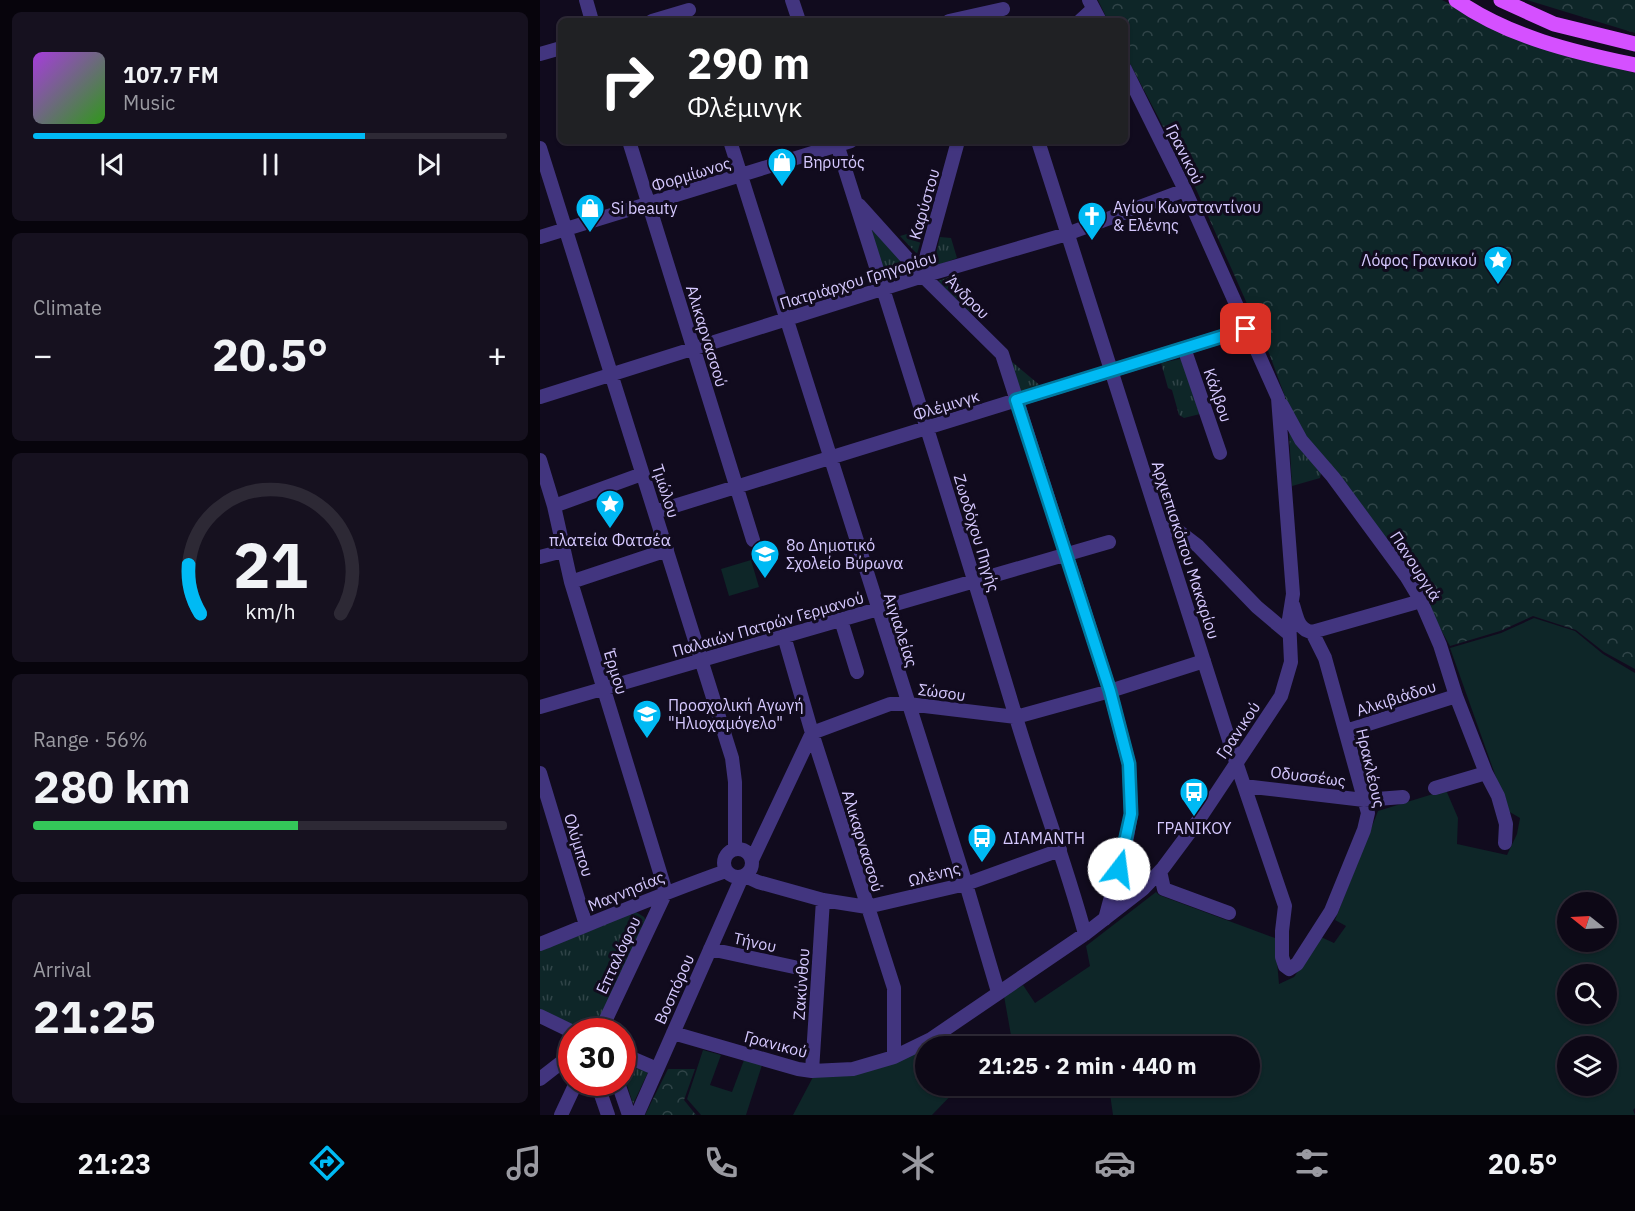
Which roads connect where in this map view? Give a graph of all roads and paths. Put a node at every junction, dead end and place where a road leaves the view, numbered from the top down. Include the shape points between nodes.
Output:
1 (586, 0) edge
2 (792, 0) edge
3 (1456, 0) edge
4 (1501, 0) edge
5 (689, 10) edge
6 (1003, 10) edge
7 (591, 18) edge
8 (662, 18) edge
9 (798, 18) edge
10 (964, 18) edge
11 (1635, 44) edge
12 (558, 49) edge
13 (540, 54) edge
14 (1635, 65) edge
15 (1128, 75) edge
16 (630, 144) edge
17 (731, 144) edge
18 (836, 144) edge
19 (842, 144) edge
20 (957, 144) edge
21 (1039, 144) edge
22 (540, 148) edge
23 (741, 176) junction
24 (1185, 190) junction
25 (855, 201) junction
26 (649, 204) junction
27 (566, 229) junction
28 (1067, 234) junction
29 (540, 237) edge
30 (923, 276) junction
31 (884, 289) junction
32 (786, 320) junction
33 (1246, 329) junction
34 (694, 348) junction
35 (1184, 348) junction
36 (1111, 370) junction
37 (612, 373) junction
38 (540, 397) edge
39 (1278, 398) junction
40 (1016, 400) junction
41 (927, 428) junction
42 (1220, 453) dead end
43 (830, 458) junction
44 (540, 460) edge
45 (642, 474) junction
46 (736, 487) junction
47 (554, 506) junction
48 (655, 512) junction
49 (1161, 526) junction
50 (753, 540) dead end
51 (1109, 542) dead end
52 (668, 550) junction
53 (563, 551) junction
54 (1066, 554) junction
55 (540, 557) edge
56 (975, 581) junction
57 (571, 582) junction
58 (1421, 601) junction
59 (1292, 603) junction
60 (877, 609) junction
61 (841, 620) junction
62 (1312, 632) junction
63 (1289, 634) junction
64 (784, 636) junction
65 (701, 660) junction
66 (1204, 661) junction
67 (857, 672) dead end
68 (604, 688) junction
69 (1110, 691) junction
70 (1456, 696) junction
71 (908, 704) junction
72 (540, 707) edge
73 (1016, 717) junction
74 (1346, 731) junction
75 (812, 733) junction
76 (1236, 762) junction
77 (540, 773) edge
78 (1486, 773) junction
79 (1244, 786) junction
80 (1436, 788) dead end
81 (1403, 797) dead end
82 (1364, 801) junction
83 (544, 802) edge
84 (1505, 843) dead end
85 (735, 848) junction
86 (1060, 850) junction
87 (752, 860) junction
88 (726, 871) junction
89 (1160, 871) junction
90 (743, 876) junction
91 (966, 884) junction
92 (666, 892) junction
93 (823, 900) junction
94 (867, 907) junction
95 (1229, 913) dead end
96 (1105, 919) junction
97 (586, 925) junction
98 (1085, 934) junction
99 (540, 944) edge
100 (710, 949) junction
101 (794, 967) dead end
102 (1289, 969) joint
103 (998, 992) junction
104 (540, 1016) edge
105 (607, 1018) edge
106 (558, 1025) edge
107 (673, 1033) junction
108 (894, 1057) junction
109 (636, 1060) edge
110 (558, 1065) edge
111 (657, 1069) junction
112 (812, 1071) junction
113 (540, 1079) edge
114 (570, 1096) edge
115 (601, 1096) edge
116 (622, 1096) edge
117 (561, 1115) edge
118 (608, 1115) edge
119 (629, 1115) edge
120 (637, 1115) edge

1 - 7 street
2 - 9 street
3 - 14 main road via 1488,19 1548,44
4 - 11 main road via 1554,24
5 - 8 street
6 - 10 street
12 - 13 street
15 - 24 street, Γρανικού
16 - 26 street, Αλικαρνασσού
17 - 23 street, Αιγιαλείας
18 - 23 street, Φορμίωνος
19 - 25 street, Ζωοδόχου Πηγής
20 - 30 street, Καρύστου
21 - 28 street, Αρχιεπισκόπου Μακαρίου
22 - 27 street, Τμώλου
23 - 26 street, Φορμίωνος
23 - 32 street, Αιγιαλείας
24 - 28 street, Πατριάρχου Γρηγορίου
24 - 33 street, Γρανικού
25 - 30 street, Άνδρου
25 - 31 street, Ζωοδόχου Πηγής
26 - 27 street, Φορμίωνος
26 - 34 street, Αλικαρνασσού
27 - 29 street, Φορμίωνος
27 - 37 street, Τμώλου
28 - 30 street, Πατριάρχου Γρηγορίου
28 - 36 street, Αρχιεπισκόπου Μακαρίου
30 - 31 street, Πατριάρχου Γρηγορίου
30 - 40 street, Άνδρου via 1002,354
31 - 32 street, Πατριάρχου Γρηγορίου
31 - 41 street, Ζωοδόχου Πηγής
32 - 34 street, Πατριάρχου Γρηγορίου
32 - 43 street, Αιγιαλείας
33 - 35 street, Φλέμινγκ
33 - 39 street, Γρανικού
34 - 37 street, Πατριάρχου Γρηγορίου
34 - 46 street, Αλικαρνασσού
35 - 36 street, Φλέμινγκ
35 - 42 street, Κάλβου
36 - 40 street, Φλέμινγκ
36 - 49 street, Αρχιεπισκόπου Μακαρίου
37 - 38 street, Πατριάρχου Γρηγορίου
37 - 45 street, Τμώλου
39 - 58 street, Πανουργιά via 1301,440 1333,477
39 - 59 street, Γρανικού
40 - 41 street, Φλέμινγκ
40 - 54 street, Άνδρου
41 - 43 street, Φλέμινγκ
41 - 56 street, Ζωοδόχου Πηγής
43 - 46 street, Φλέμινγκ
43 - 60 street, Αιγιαλείας
44 - 47 street, Έρμου
45 - 47 street
45 - 48 street, Τμώλου
46 - 48 street, Φλέμινγκ
46 - 50 street, Αλικαρνασσού
47 - 53 street, Έρμου
48 - 52 street, Τμώλου
49 - 63 street via 1177,530 1198,546
49 - 66 street, Αρχιεπισκόπου Μακαρίου
51 - 54 street, Παλαιών Πατρών Γερμανού
52 - 57 street
52 - 65 street, Τμώλου
53 - 55 street
53 - 57 street, Έρμου
54 - 56 street, Παλαιών Πατρών Γερμανού
54 - 69 street, Άνδρου
56 - 60 street, Παλαιών Πατρών Γερμανού
56 - 73 street, Ζωοδόχου Πηγής
57 - 68 street, Έρμου
58 - 62 street
58 - 70 street, Πανουργιά
59 - 62 street via 1299,625
59 - 63 street, Γρανικού
60 - 61 street, Παλαιών Πατρών Γερμανού
60 - 71 street, Αιγιαλείας
61 - 64 street, Παλαιών Πατρών Γερμανού
61 - 67 street
62 - 74 street, Ηρακλέους
63 - 76 street, Γρανικού via 1291,662 1281,696
64 - 65 street, Παλαιών Πατρών Γερμανού
64 - 75 street, Αλικαρνασσού
65 - 68 street, Παλαιών Πατρών Γερμανού
65 - 85 street, Τμώλου via 732,758
66 - 69 street, Σώσου
66 - 76 street, Αρχιεπισκόπου Μακαρίου
68 - 72 street, Παλαιών Πατρών Γερμανού
68 - 92 street, Έρμου
69 - 73 street, Σώσου
69 - 96 street, Άνδρου via 1129,764 1131,814
70 - 74 street, Αλκιβιάδου
70 - 78 street, Πανουργιά
71 - 73 street, Σώσου
71 - 75 street, Σώσου via 891,704
71 - 91 street, Αιγιαλείας
73 - 86 street, Ζωοδόχου Πηγής
74 - 82 street, Ηρακλέους
75 - 87 street
75 - 94 street, Αλικαρνασσού
76 - 79 street, Αρχιεπισκόπου Μακαρίου
76 - 89 street, Γρανικού
77 - 83 street, Ολύμπου
78 - 80 street
78 - 84 street, Πανουργιά via 1506,824
79 - 82 street, Οδυσσέως
79 - 102 street, Αρχιεπισκόπου Μακαρίου via 1285,906 1282,957
81 - 82 street, Οδυσσέως
82 - 102 street, Ηρακλέους via 1368,813 1364,830 1331,911 1297,964
83 - 97 street, Ολύμπου
85 - 87 street via 749,853
85 - 88 street via 724,857
86 - 91 street, Ωλένης
86 - 98 street, Ζωοδόχου Πηγής
87 - 90 street via 751,869
88 - 90 street via 733,877
88 - 92 street, Μαγνησίας
89 - 95 street via 1164,889
89 - 96 street, Γρανικού
90 - 93 street, Ωλένης
90 - 100 street, Βοσπόρου
91 - 94 street, Ωλένης
91 - 103 street, Αιγιαλείας
92 - 97 street, Μαγνησίας
92 - 105 street, Επταλόφου
93 - 94 street, Ωλένης
93 - 112 street, Ζακύνθου
94 - 108 street, Αλικαρνασσού via 894,988
96 - 98 street, Γρανικού
97 - 99 street, Μαγνησίας
98 - 103 street, Γρανικού
100 - 101 street, Τήνου
100 - 107 street, Βοσπόρου
103 - 108 street, Γρανικού via 931,1039
104 - 106 street
107 - 111 street, Βοσπόρου
107 - 112 street, Γρανικού
108 - 112 street, Γρανικού via 852,1069
109 - 111 street
110 - 113 street
111 - 120 street, Βοσπόρου
114 - 117 street
115 - 118 street
116 - 119 street

